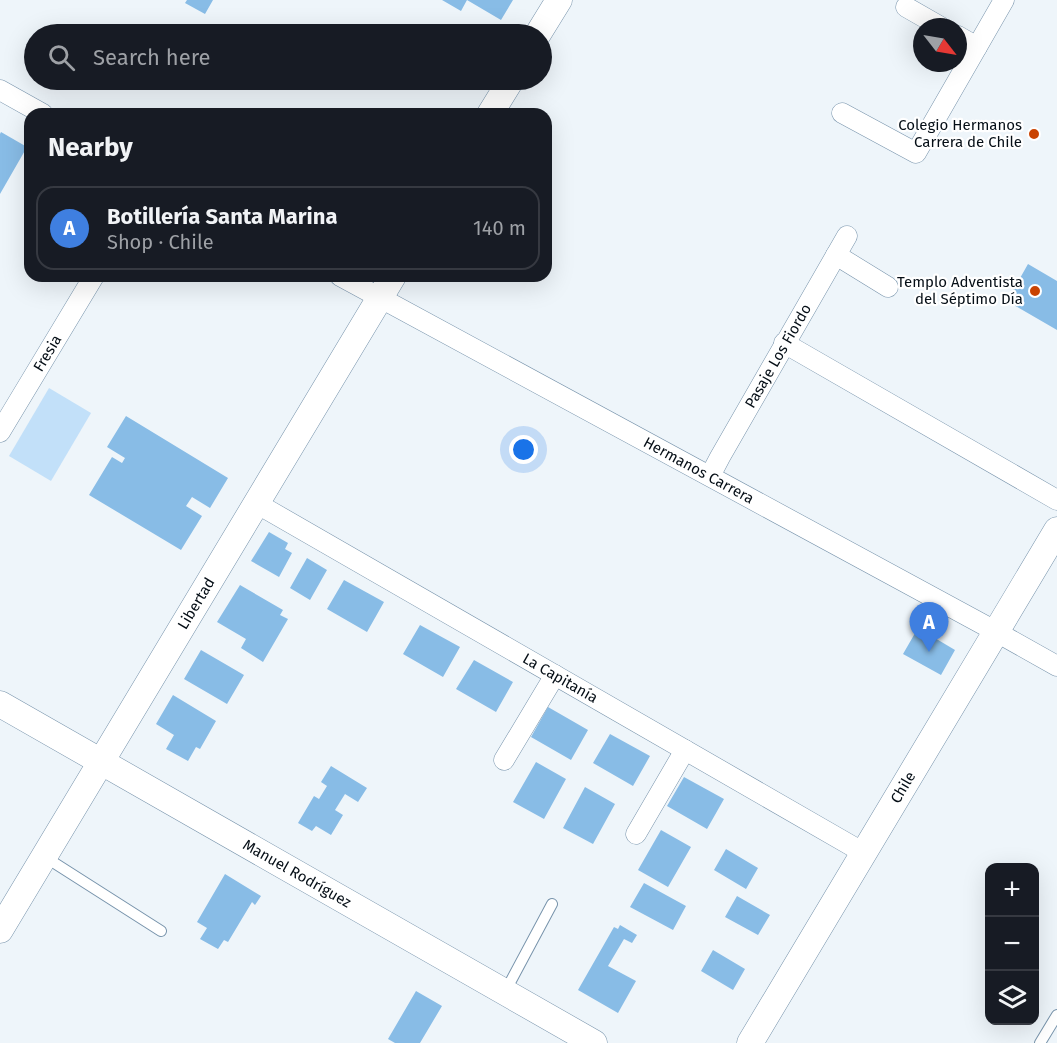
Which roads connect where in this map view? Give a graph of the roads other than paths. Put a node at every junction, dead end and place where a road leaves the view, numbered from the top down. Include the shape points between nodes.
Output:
1 (559, 0) edge
2 (1004, 0) edge
3 (906, 7) dead end
4 (925, 18) edge
5 (544, 24) edge
6 (967, 41) edge
7 (977, 47) junction
8 (0, 90) edge
9 (505, 90) edge
10 (32, 108) edge
11 (494, 108) edge
12 (842, 113) dead end
13 (847, 236) dead end
14 (836, 255) junction
15 (90, 282) edge
16 (351, 282) edge
17 (389, 282) edge
18 (888, 287) dead end
19 (380, 298) junction
20 (784, 343) junction
21 (0, 432) edge
22 (710, 476) junction
23 (1057, 500) edge
24 (256, 503) junction
25 (1057, 530) edge
26 (996, 632) junction
27 (1057, 666) edge
28 (555, 675) junction
29 (0, 704) edge
30 (685, 750) junction
31 (504, 760) dead end
32 (101, 761) junction
33 (636, 834) dead end
34 (864, 853) junction
35 (44, 856) junction
36 (552, 904) dead end
37 (0, 930) edge
38 (161, 931) dead end
39 (505, 992) junction
40 (1057, 1015) edge
41 (594, 1043) edge
42 (750, 1043) edge
43 (1040, 1043) edge

1 - 5 street
2 - 7 street
3 - 4 street
6 - 7 street
7 - 12 street via 916,153
8 - 10 street
9 - 11 street
13 - 14 street, Pasaje Los Fiordo
14 - 18 street
14 - 20 street, Pasaje Los Fiordo
15 - 21 street, Fresia
16 - 19 street, Hermanos Carrera
17 - 19 street, Libertad
19 - 22 street, Hermanos Carrera
19 - 24 street, Libertad
20 - 22 street, Pasaje Los Fiordo
20 - 23 street
22 - 26 street, Hermanos Carrera
24 - 28 street, La Capitanía
24 - 32 street, Libertad
25 - 26 street, Chile
26 - 27 street, Hermanos Carrera
26 - 34 street, Chile
28 - 30 street, La Capitanía
28 - 31 street
29 - 32 street, Manuel Rodríguez
30 - 33 street
30 - 34 street, La Capitanía
32 - 35 street, Libertad
32 - 39 street, Manuel Rodríguez
34 - 42 street, Chile
35 - 37 street, Libertad
35 - 38 lane
36 - 39 lane
39 - 41 street, Manuel Rodríguez
40 - 43 lane

